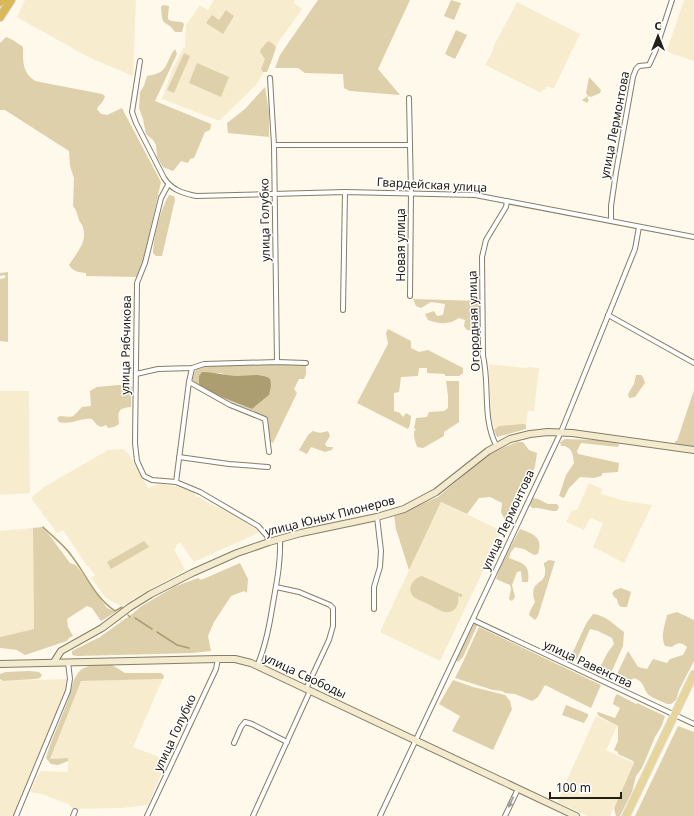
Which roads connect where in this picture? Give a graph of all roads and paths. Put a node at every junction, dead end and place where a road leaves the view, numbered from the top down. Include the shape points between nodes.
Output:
1 (11, 0) edge
2 (672, 0) edge
3 (0, 17) edge
4 (140, 61) dead end
5 (270, 78) dead end
6 (409, 98) dead end
7 (274, 145) junction
8 (409, 145) junction
9 (168, 185) junction
10 (345, 192) junction
11 (411, 193) junction
12 (274, 194) junction
13 (508, 201) junction
14 (611, 221) junction
15 (639, 227) junction
16 (694, 237) edge
17 (410, 296) dead end
18 (343, 310) dead end
19 (608, 315) junction
20 (276, 362) junction
21 (694, 363) edge
22 (306, 364) dead end
23 (192, 368) junction
24 (136, 374) junction
25 (189, 382) junction
26 (560, 432) junction
27 (496, 445) junction
28 (694, 450) edge
29 (269, 452) dead end
30 (179, 457) junction
31 (268, 467) dead end
32 (176, 482) junction
33 (377, 518) junction
34 (280, 539) junction
35 (269, 542) junction
36 (276, 587) junction
37 (374, 609) dead end
38 (473, 620) junction
39 (218, 658) junction
40 (54, 662) junction
41 (68, 662) junction
42 (0, 664) edge
43 (257, 666) junction
44 (694, 674) edge
45 (308, 690) junction
46 (674, 716) junction
47 (694, 724) edge
48 (415, 740) junction
49 (287, 742) junction
50 (234, 743) dead end
51 (518, 788) junction
52 (76, 811) dead end
53 (16, 816) edge
54 (73, 816) edge
55 (147, 816) edge
56 (252, 816) edge
57 (380, 816) edge
58 (505, 816) edge
59 (576, 816) edge
60 (626, 816) edge

1 - 3 highway
2 - 14 street, улица Лермонтова via 649,65 639,66 633,77 616,172
4 - 9 street via 132,112
5 - 7 street, улица Голубко
6 - 8 street, Новая улица
7 - 8 street
7 - 12 street, улица Голубко
8 - 11 street, Новая улица
9 - 12 street, Гвардейская улица via 196,196
9 - 24 street, улица Рябчикова via 161,198 145,263 137,283
10 - 11 street, Гвардейская улица
10 - 12 street, Гвардейская улица
10 - 18 street
11 - 13 street, Гвардейская улица via 475,195
11 - 17 street, Новая улица
12 - 20 street, улица Голубко
13 - 14 street, Гвардейская улица
13 - 27 street, Огородная улица via 486,240 482,256 483,356 490,426
14 - 15 street, Гвардейская улица
15 - 16 street, Гвардейская улица
15 - 19 street, улица Лермонтова via 634,249
19 - 21 street
19 - 26 street, улица Лермонтова
20 - 22 street
20 - 23 street via 204,364
23 - 24 street via 158,369
23 - 25 street
24 - 32 street, улица Рябчикова via 137,461 144,476 152,480
25 - 29 street via 230,405 265,419
25 - 30 street
26 - 27 main road, улица Юных Пионеров via 518,436
26 - 28 main road, улица Юных Пионеров
26 - 38 street, улица Лермонтова
27 - 33 main road, улица Юных Пионеров via 430,496 404,509
30 - 31 street
30 - 32 street
32 - 35 street via 200,492 258,526
33 - 34 main road, улица Юных Пионеров
33 - 37 street via 381,551 380,567 374,587
34 - 35 main road, улица Юных Пионеров
34 - 36 street
35 - 40 main road, улица Юных Пионеров via 231,555 151,594 102,628 61,651
36 - 43 street via 268,629
36 - 45 street via 299,592 333,608 333,626 329,640
38 - 46 street, улица Равенства
38 - 48 street, улица Лермонтова
39 - 41 main road, улица Свободы
39 - 43 main road, улица Свободы via 235,659
39 - 55 street, улица Голубко via 216,669
40 - 41 main road, улица Свободы
40 - 42 main road, улица Свободы
41 - 53 street via 68,691
43 - 45 main road, улица Свободы
44 - 46 main road
45 - 48 main road, улица Свободы
45 - 49 street
46 - 47 street, улица Равенства
46 - 60 main road
48 - 51 main road, улица Свободы
48 - 57 street, улица Лермонтова
49 - 50 street via 245,722
49 - 56 street
51 -> 58 street
51 - 59 main road, улица Свободы
52 - 54 street

